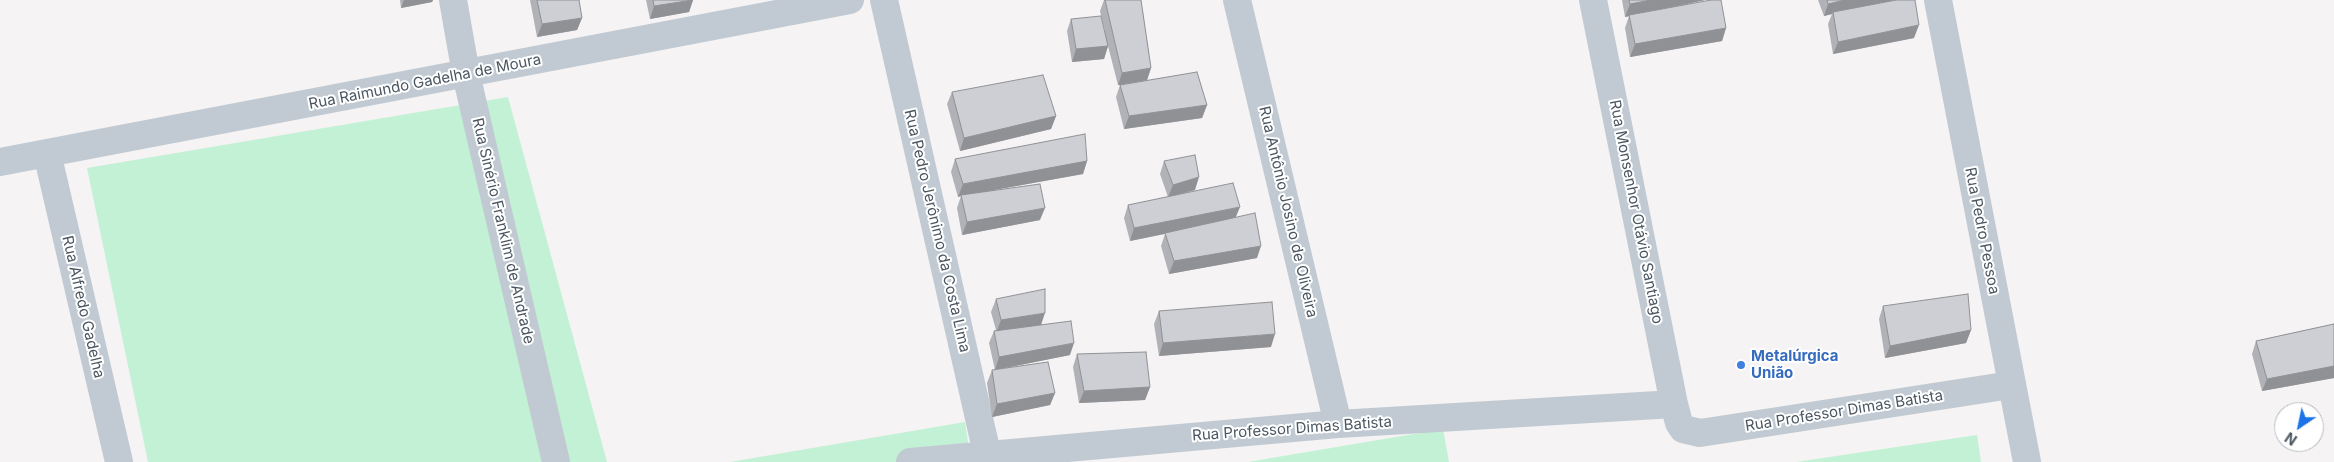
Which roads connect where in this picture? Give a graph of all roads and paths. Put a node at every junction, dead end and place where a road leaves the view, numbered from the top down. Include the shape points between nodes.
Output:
1 (453, 0) edge
2 (850, 0) edge
3 (884, 0) edge
4 (1237, 0) edge
5 (1593, 0) edge
6 (1938, 0) edge
7 (466, 74) junction
8 (47, 152) junction
9 (0, 162) edge
10 (2011, 385) junction
11 (1677, 414) junction
12 (1338, 424) junction
13 (989, 458) edge
14 (119, 462) edge
15 (556, 462) edge
16 (910, 462) edge
17 (2027, 462) edge

1 - 7 street, Rua Sinério Franklim de Andrade
2 - 7 street, Rua Raimundo Gadelha de Moura
3 - 13 street, Rua Pedro Jerônimo da Costa Lima
4 - 12 street, Rua Antônio Josino de Oliveira
5 - 11 street, Rua Monsenhor Otávio Santiago
6 - 10 street, Rua Pedro Pessoa
7 - 8 street, Rua Raimundo Gadelha de Moura
7 - 15 street, Rua Sinério Franklim de Andrade
8 - 9 street, Rua Raimundo Gadelha de Moura
8 - 14 street, Rua Alfredo Gadelha
10 - 11 street, Rua Professor Dimas Batista via 1700,433 1683,429
10 - 17 street, Rua Pedro Pessoa
11 - 12 street, Rua Professor Dimas Batista
12 - 13 street, Rua Professor Dimas Batista
13 - 16 street, Rua Professor Dimas Batista

